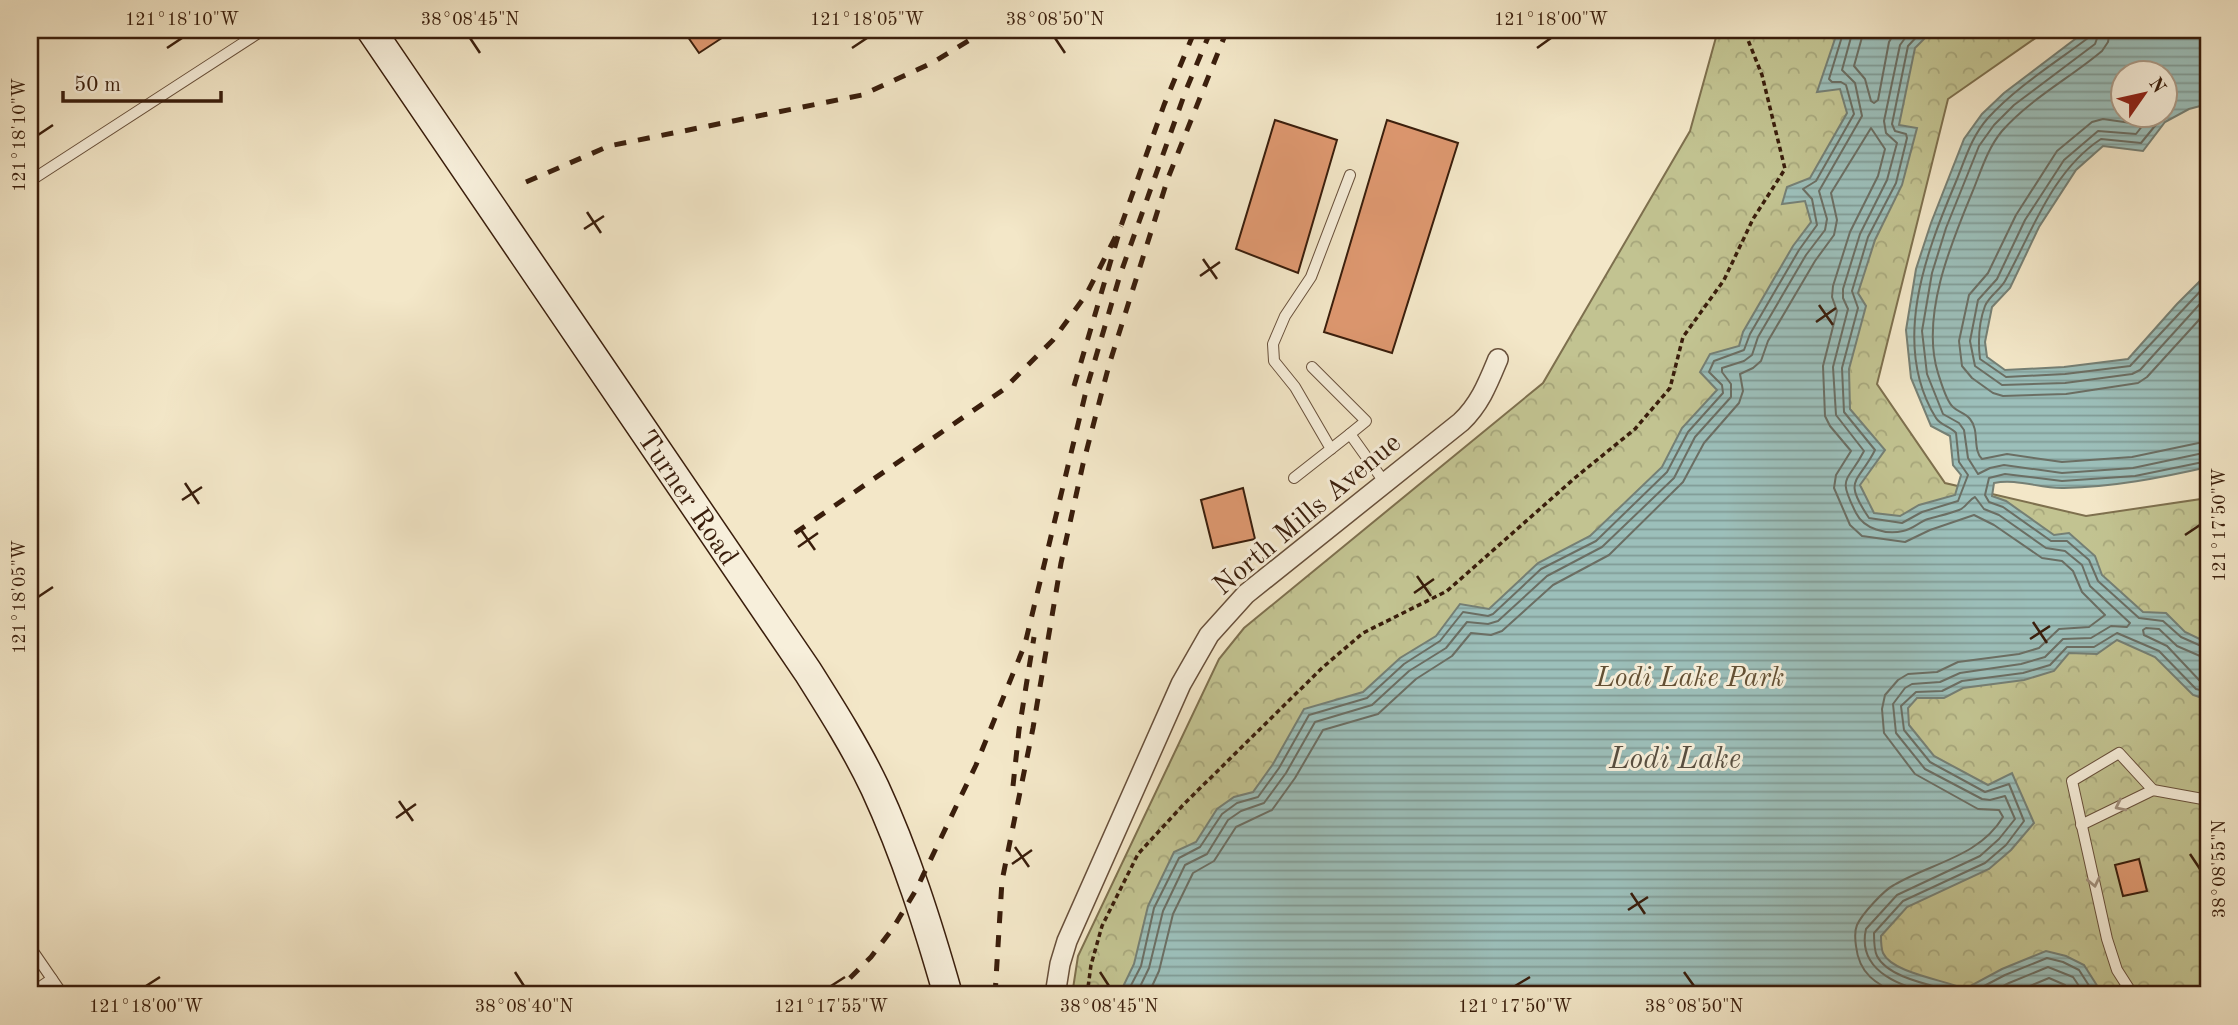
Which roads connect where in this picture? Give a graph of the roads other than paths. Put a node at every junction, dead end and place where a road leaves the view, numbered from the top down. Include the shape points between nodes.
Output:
1 (263, 30) edge
2 (371, 30) edge
3 (1350, 175) dead end
4 (30, 181) edge
5 (1498, 359) dead end
6 (1312, 367) dead end
7 (1350, 434) junction
8 (1331, 449) junction
9 (1294, 478) dead end
10 (1385, 483) junction
11 (2153, 790) junction
12 (2208, 800) edge
13 (2081, 825) junction
14 (30, 947) edge
15 (52, 979) junction
16 (30, 994) edge
17 (63, 995) edge
18 (948, 995) edge
19 (1055, 995) edge
20 (2133, 995) edge

1 - 4 lane
2 - 18 main road, Turner Road via 846,733 904,856
3 - 8 lane via 1311,277 1273,344 1274,361
5 - 10 street, North Mills Avenue via 1473,411
6 - 7 lane via 1366,421
7 - 8 lane
7 - 10 lane
8 - 9 lane
10 - 19 street, North Mills Avenue via 1246,594 1209,635 1181,684 1067,941
11 - 12 lane
11 -> 13 lane
11 - 13 lane via 2119,753 2072,781
13 -> 20 lane via 2106,939 2117,970
14 - 15 lane
15 - 16 lane
15 - 17 lane

